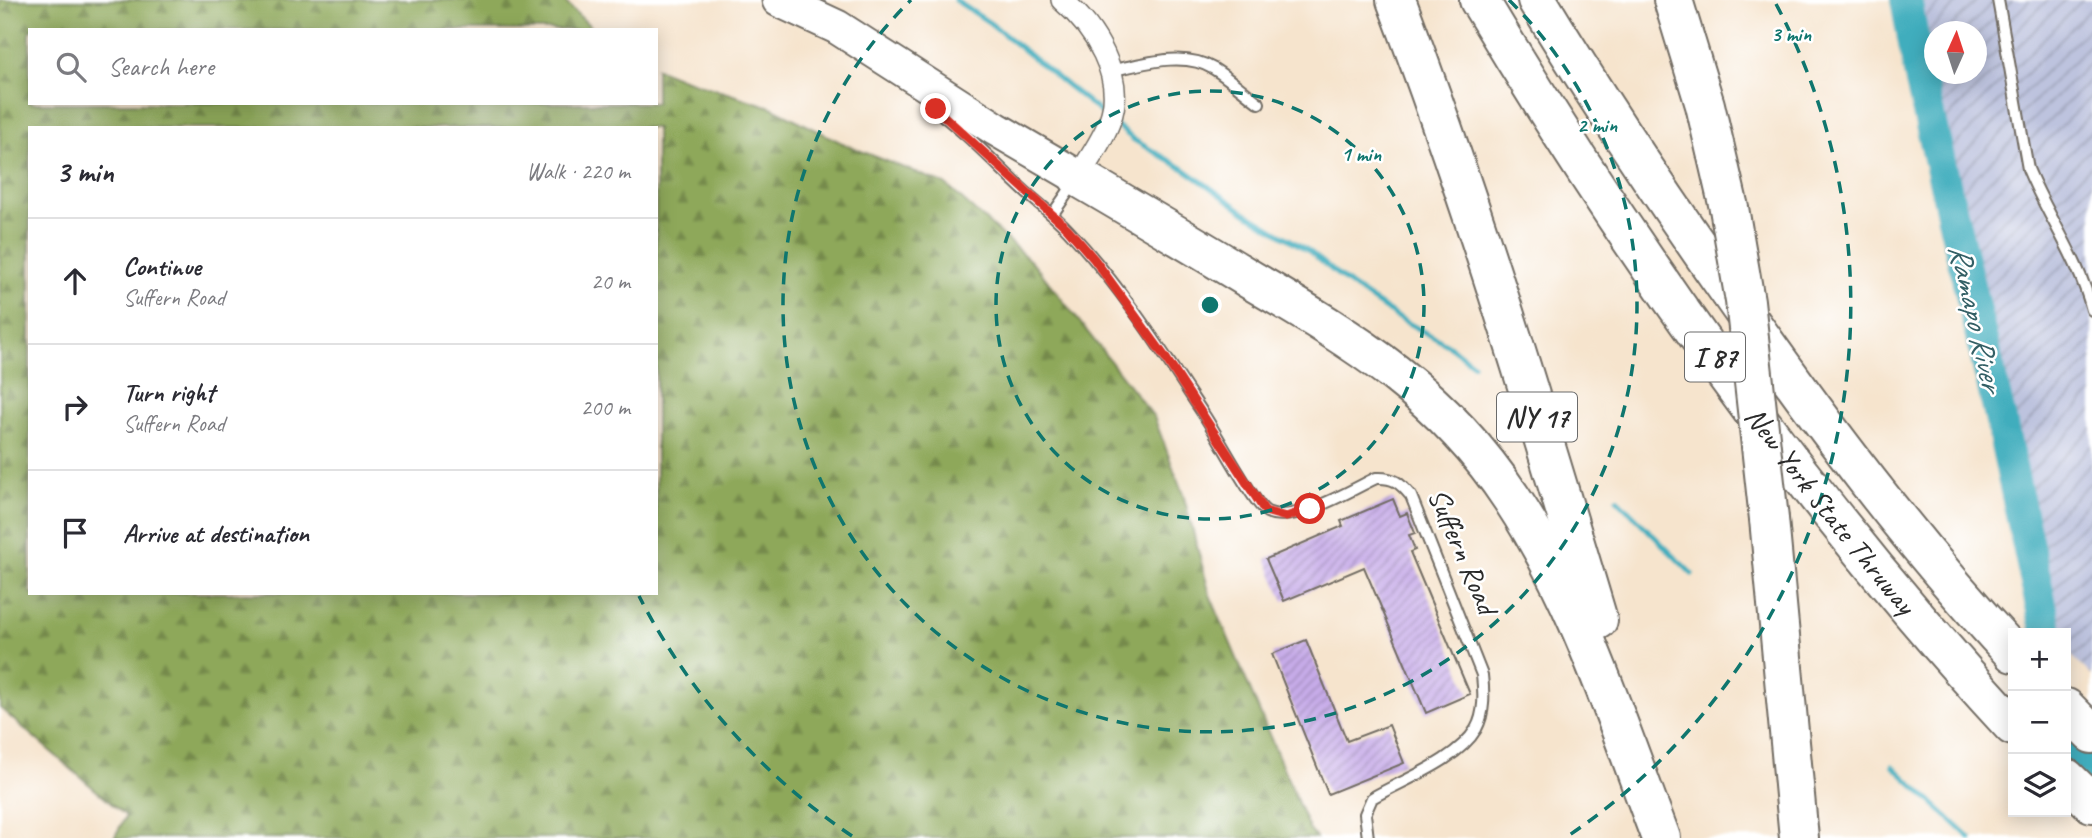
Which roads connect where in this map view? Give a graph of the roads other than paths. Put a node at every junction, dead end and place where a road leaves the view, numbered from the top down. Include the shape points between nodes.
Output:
1 (828, 0) edge
2 (1062, 0) edge
3 (1396, 0) edge
4 (1479, 0) edge
5 (1537, 0) edge
6 (1673, 0) edge
7 (1998, 0) edge
8 (776, 3) edge
9 (1086, 9) edge
10 (877, 66) dead end
11 (1110, 71) junction
12 (925, 101) dead end
13 (1259, 103) dead end
14 (1083, 169) junction
15 (1052, 215) junction
16 (2092, 310) edge
17 (2008, 647) edge
18 (2071, 713) edge
19 (2008, 721) edge
20 (2092, 734) edge
21 (2071, 783) edge
22 (2092, 803) edge
23 (1794, 837) edge
24 (1368, 838) edge
25 (1662, 838) edge

1 - 14 main road via 880,30
2 - 9 street
3 - 25 highway, NY 17 via 1501,303
4 - 19 highway, New York State Thruway / I 87 via 1621,223 1737,388 1884,579
5 - 17 highway, New York State Thruway / I 87 via 1662,196 1776,359 1952,584
6 - 23 highway, bridge via 1705,105 1745,301 1769,519
7 - 16 lane via 2028,169 2077,265
8 - 10 lane
8 - 14 main road via 849,34 996,129
9 - 11 street
11 - 13 lane via 1184,60 1212,68
11 - 14 street via 1114,88 1108,125
12 - 15 lane, Suffern Road
14 - 15 lane
14 - 25 highway via 1349,338 1411,384 1461,433 1511,498 1555,574
15 - 24 lane, Suffern Road via 1094,259 1142,324 1265,511 1286,517 1376,478 1398,482 1410,496 1482,675 1485,698 1476,729 1450,757 1372,798 1365,814
18 - 20 highway
21 - 22 highway

